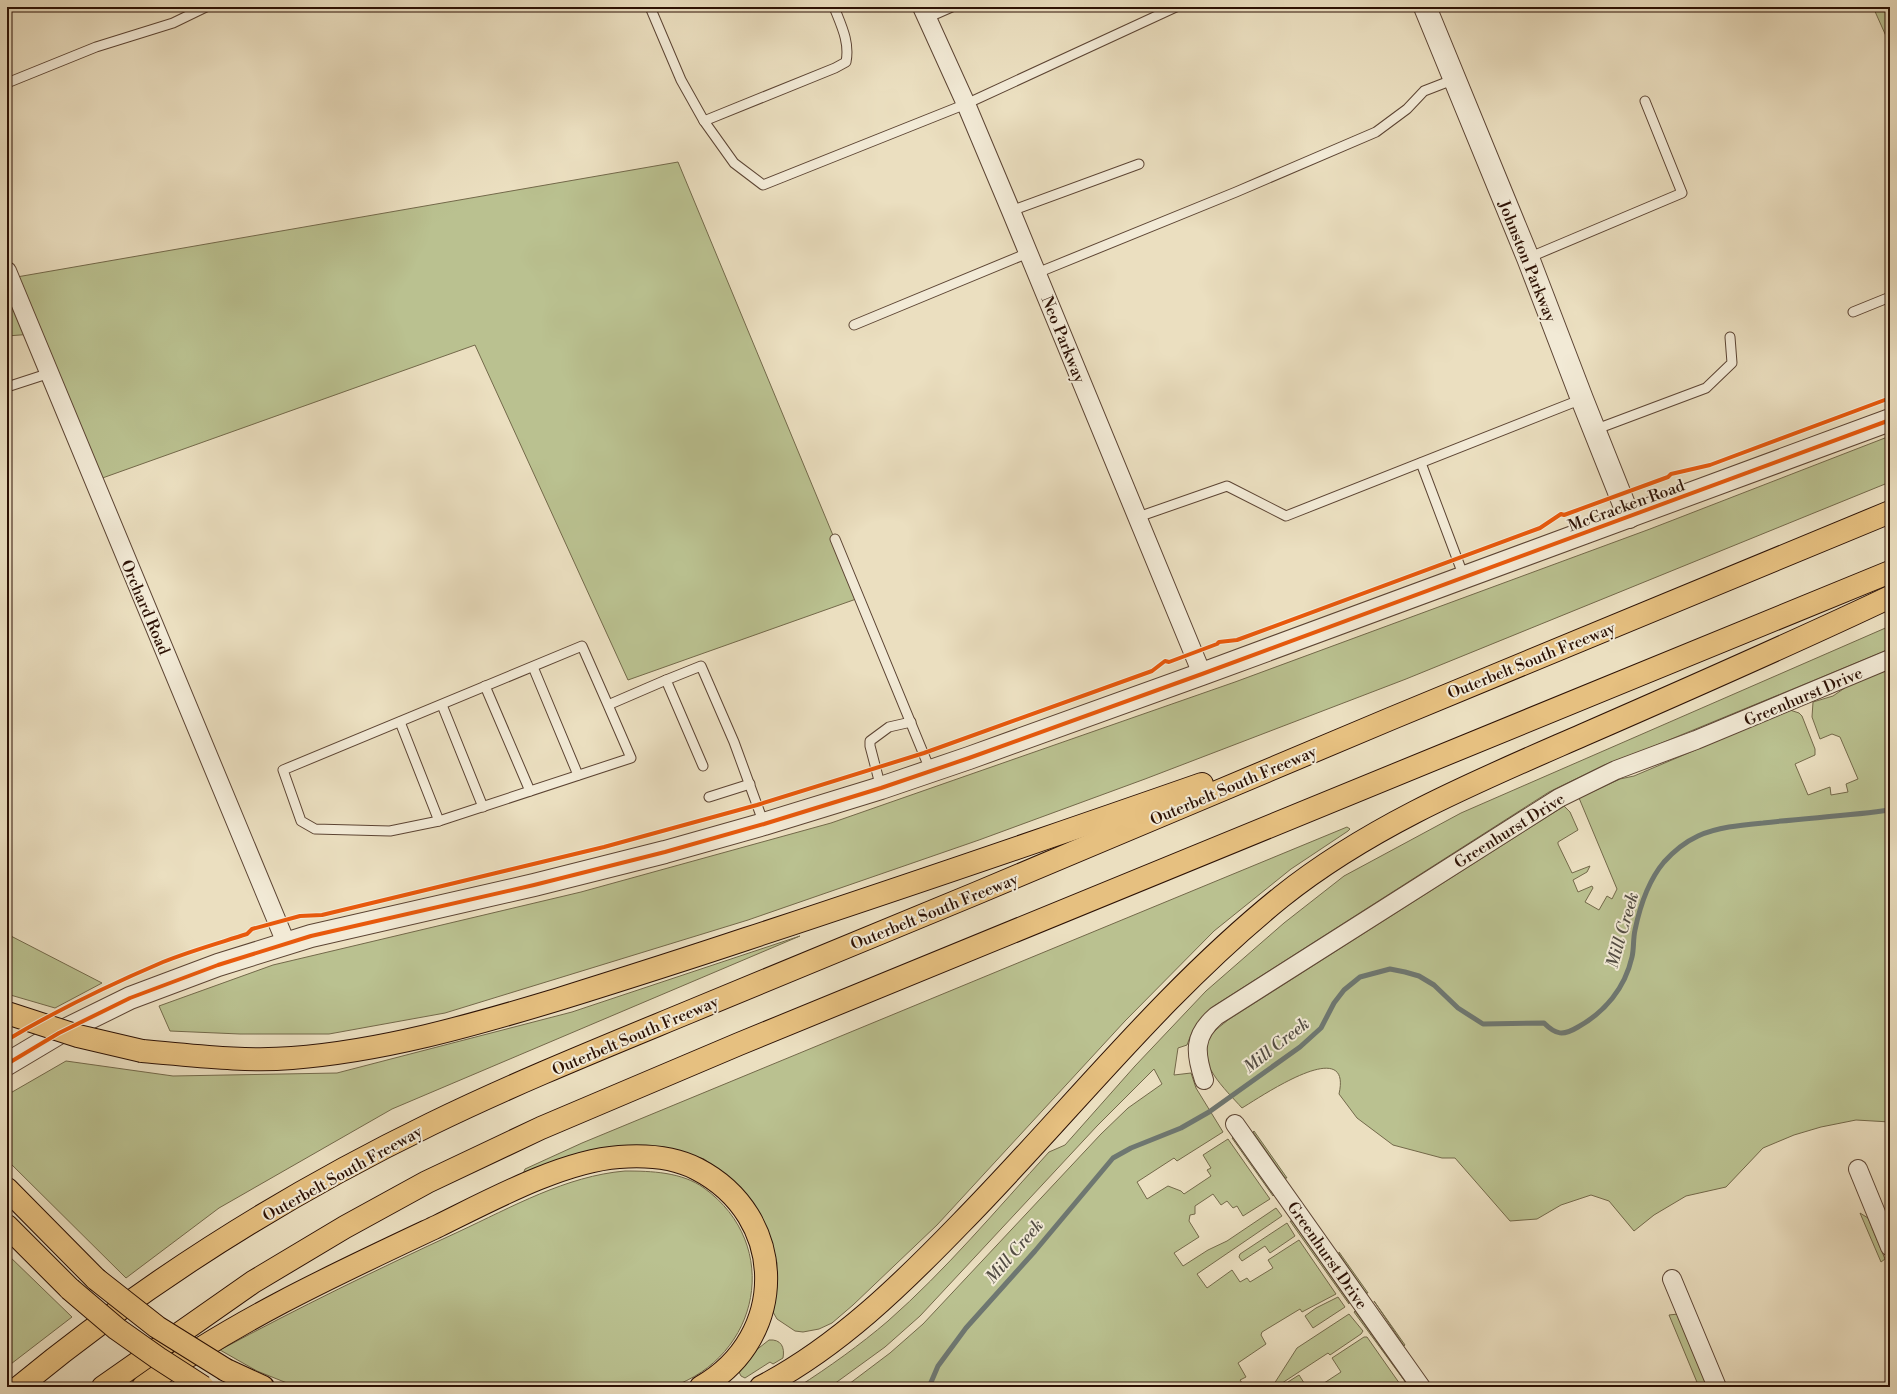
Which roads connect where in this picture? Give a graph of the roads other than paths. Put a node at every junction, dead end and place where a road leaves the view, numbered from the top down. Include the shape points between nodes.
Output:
1 (206, 7) edge
2 (650, 7) edge
3 (834, 7) edge
4 (952, 7) edge
5 (1176, 7) edge
6 (1425, 7) edge
7 (925, 13) edge
8 (1454, 79) junction
9 (7, 83) edge
10 (1646, 101) dead end
11 (966, 104) junction
12 (704, 121) junction
13 (1139, 164) dead end
14 (1011, 211) junction
15 (1028, 253) junction
16 (1528, 258) junction
17 (7, 270) edge
18 (1037, 273) junction
19 (1890, 297) edge
20 (1853, 312) dead end
21 (854, 325) dead end
22 (1730, 337) dead end
23 (50, 373) junction
24 (7, 387) edge
25 (1582, 399) junction
26 (1890, 420) edge
27 (1594, 430) junction
28 (1421, 463) junction
29 (1890, 512) edge
30 (1629, 517) junction
31 (1138, 518) junction
32 (835, 539) dead end
33 (1890, 572) edge
34 (1464, 577) junction
35 (1890, 597) edge
36 (1890, 659) edge
37 (533, 667) junction
38 (1202, 674) junction
39 (666, 680) junction
40 (485, 686) junction
41 (442, 705) junction
42 (608, 705) junction
43 (1388, 719) junction
44 (400, 722) junction
45 (911, 722) junction
46 (703, 766) dead end
47 (931, 772) junction
48 (578, 775) junction
49 (750, 784) junction
50 (881, 788) junction
51 (530, 791) junction
52 (709, 797) dead end
53 (483, 806) junction
54 (439, 821) junction
55 (764, 824) junction
56 (286, 943) junction
57 (7, 1013) edge
58 (7, 1064) edge
59 (1204, 1080) dead end
60 (1235, 1124) dead end
61 (1858, 1169) dead end
62 (7, 1189) edge
63 (7, 1226) edge
64 (1890, 1246) edge
65 (1672, 1280) dead end
66 (19, 1387) edge
67 (103, 1387) edge
68 (143, 1387) edge
69 (203, 1387) edge
70 (263, 1387) edge
71 (700, 1387) edge
72 (761, 1387) edge
73 (1421, 1387) edge
74 (1717, 1387) edge

1 - 9 lane via 173,23 96,47
2 - 12 lane via 681,80
3 - 12 lane via 848,51 846,62
4 - 7 lane
5 - 11 lane
6 - 8 street, Johnston Parkway
7 - 11 street, Neo Parkway
8 - 16 street, Johnston Parkway
8 - 18 lane via 1424,91 1376,132
10 - 16 lane via 1682,192
11 - 12 lane via 763,185 734,163
11 - 14 street, Neo Parkway
13 - 14 lane
14 - 15 street, Neo Parkway
15 - 18 street, Neo Parkway
15 - 21 lane
16 - 25 street, Johnston Parkway
17 - 23 street, Orchard Road
18 - 31 street, Neo Parkway
19 - 20 lane
22 - 27 lane via 1732,363 1706,388
23 - 24 lane
23 - 56 street, Orchard Road
25 - 27 street, Johnston Parkway
25 - 28 lane
26 - 30 street, McCracken Road
27 - 30 street, Johnston Parkway
28 - 31 lane via 1286,516 1227,486
28 - 34 lane
29 - 43 highway, Outerbelt South Freeway
30 - 34 street, McCracken Road
31 - 38 street, Neo Parkway
32 - 45 lane
33 - 67 highway via 754,1038 541,1128 427,1182 345,1226 253,1282
34 - 38 street, McCracken Road
35 - 72 highway via 1463,788 1394,822 1339,855 1283,895 1182,985 984,1200 876,1305 821,1349
36 - 59 street, Greenhurst Drive via 1696,740 1616,770 1544,806 1216,1016 1201,1034 1198,1045 1197,1056
37 - 40 lane
37 - 42 lane via 582,646
37 - 48 lane
38 - 47 street, McCracken Road
39 - 42 lane
39 - 46 lane
39 - 49 lane via 701,666
40 - 41 lane
40 - 51 lane
41 - 44 lane
41 - 53 lane
42 - 48 lane via 631,758
43 - 57 highway, bridge via 927,879 639,974 428,1036 362,1049 290,1058 219,1058 142,1051 78,1036
43 - 66 highway, Outerbelt South Freeway via 1013,878 570,1061 429,1125 344,1169 209,1250 152,1287
44 - 54 lane
44 - 54 lane via 284,770 301,821 315,829 390,831
45 - 47 lane
45 - 50 lane via 889,727 870,741
47 - 50 street, McCracken Road
48 - 51 lane
49 - 52 lane
49 - 55 lane
50 - 55 street, McCracken Road
51 - 53 lane
53 - 54 lane
55 - 56 street, McCracken Road via 534,885
56 - 58 street, McCracken Road via 211,967 130,998 59,1033
60 - 73 street, Greenhurst Drive
61 - 64 street
62 - 70 highway, bridge via 96,1279 157,1327 226,1370
63 - 69 highway, bridge via 70,1289 117,1329
65 - 74 street
68 - 71 highway via 210,1342 271,1308 484,1203 567,1169 600,1160 632,1156 683,1163 696,1168 720,1184 742,1205 752,1221 762,1249 766,1265 766,1282 762,1313 756,1327 748,1343 731,1365

